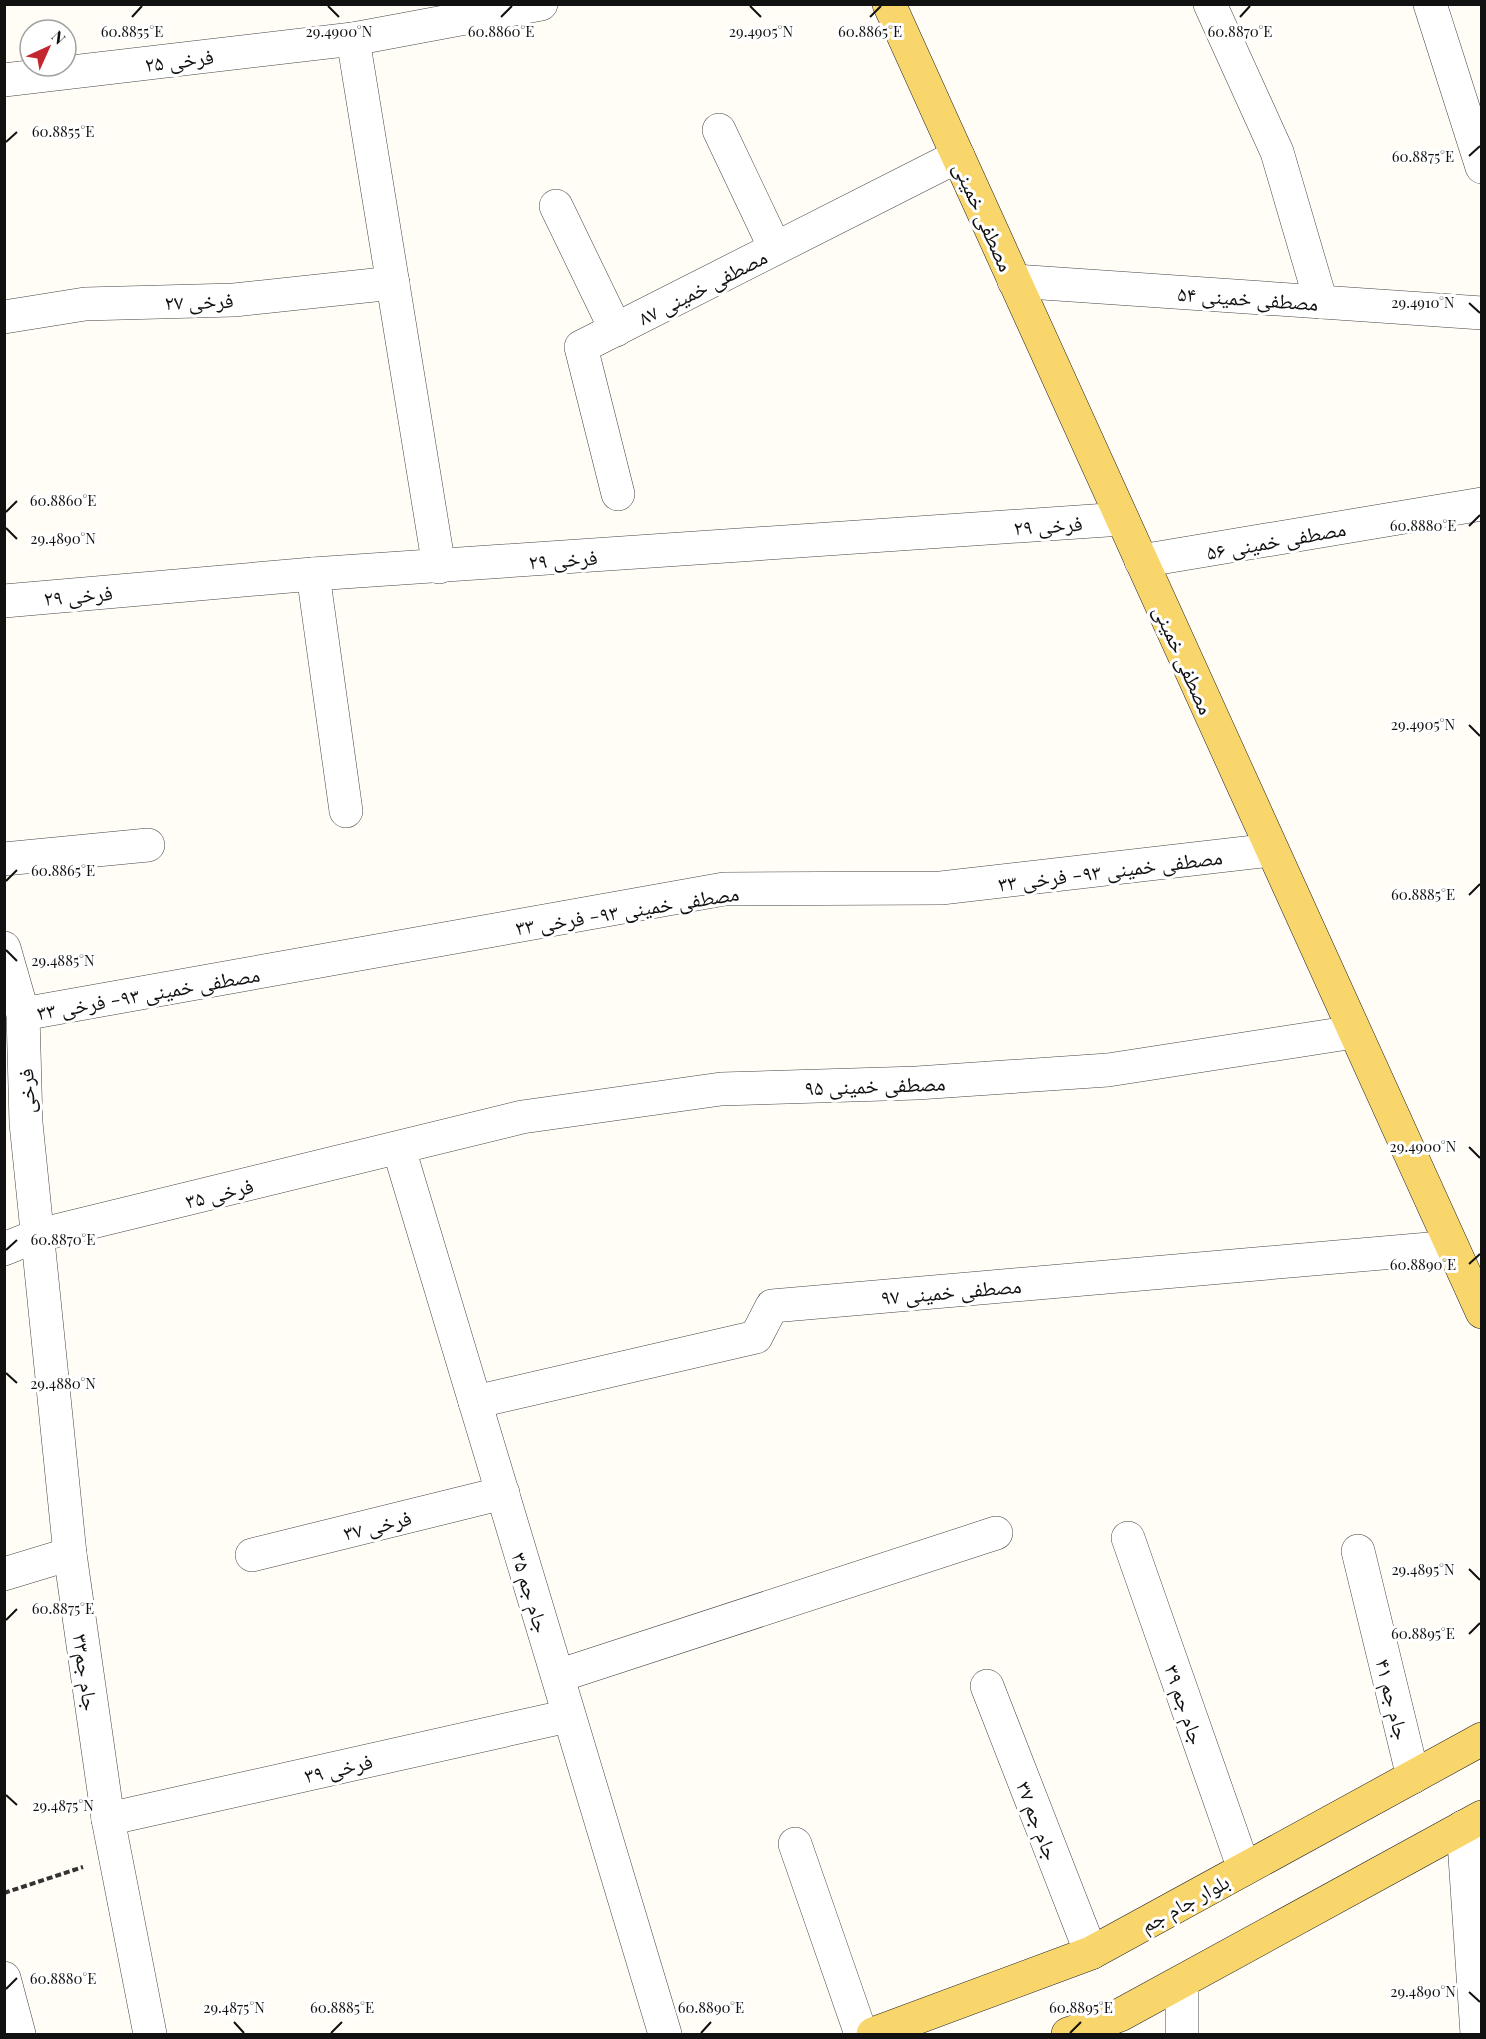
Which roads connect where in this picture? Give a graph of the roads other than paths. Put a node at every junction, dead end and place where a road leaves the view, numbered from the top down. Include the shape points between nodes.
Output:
1 (541, 4) edge
2 (889, 4) edge
3 (1210, 4) edge
4 (1430, 4) edge
5 (353, 39) junction
6 (4, 80) edge
7 (719, 130) dead end
8 (958, 156) junction
9 (1482, 167) edge
10 (556, 206) dead end
11 (776, 248) junction
12 (1014, 281) junction
13 (393, 284) junction
14 (1321, 302) junction
15 (1482, 313) edge
16 (4, 317) edge
17 (616, 330) junction
18 (618, 494) dead end
19 (1482, 504) edge
20 (1122, 519) junction
21 (1141, 561) junction
22 (439, 567) junction
23 (313, 574) junction
24 (4, 600) edge
25 (346, 811) dead end
26 (148, 845) dead end
27 (1272, 850) junction
28 (4, 859) edge
29 (4, 948) edge
30 (23, 1014) junction
31 (1354, 1032) junction
32 (15, 1126) edge
33 (399, 1149) junction
34 (39, 1235) junction
35 (1452, 1247) junction
36 (4, 1249) edge
37 (1482, 1312) edge
38 (475, 1402) junction
39 (502, 1492) junction
40 (996, 1533) dead end
41 (1128, 1538) dead end
42 (1358, 1551) dead end
43 (70, 1554) junction
44 (252, 1555) dead end
45 (4, 1574) edge
46 (558, 1676) junction
47 (987, 1686) dead end
48 (568, 1716) junction
49 (1482, 1739) edge
50 (1413, 1777) junction
51 (108, 1819) junction
52 (1472, 1822) edge
53 (795, 1844) dead end
54 (1244, 1869) junction
55 (1091, 1953) junction
56 (4, 1978) edge
57 (1182, 1982) junction
58 (19, 2034) edge
59 (150, 2034) edge
60 (666, 2034) edge
61 (861, 2034) edge
62 (873, 2034) edge
63 (1068, 2034) edge
64 (1182, 2034) edge
65 (1477, 2034) edge

1 - 5 street, فرخی ۲۵
2 - 8 main road, مصطفی خمینی
3 - 14 street via 1277,152
4 - 9 street
5 - 6 street, فرخی ۲۵
5 - 13 street
7 - 11 street
8 - 11 street, مصطفی خمینی ۸۷
8 - 12 main road, مصطفی خمینی
10 - 17 street
11 - 17 street, مصطفی خمینی ۸۷
12 - 14 street, مصطفی خمینی ۵۴
12 - 20 main road, مصطفی خمینی
13 - 16 street, فرخی ۲۷ via 234,300 85,304
13 - 22 street
14 - 15 street, مصطفی خمینی ۵۴
17 - 18 street, مصطفی خمینی ۸۷ via 581,347
19 - 21 street, مصطفی خمینی ۵۶
20 - 21 main road, مصطفی خمینی
20 - 22 street, فرخی ۲۹
21 - 27 main road, مصطفی خمینی
22 - 23 street, فرخی ۲۹
23 - 24 street, فرخی ۲۹
23 - 25 street
26 - 28 street
27 - 30 street, مصطفی خمینی ۹۳- فرخی ۳۳ via 941,888 724,889
27 - 31 main road, مصطفی خمینی
29 - 30 street, فرخی
30 - 32 street, فرخی
31 - 33 street, مصطفی خمینی ۹۵ via 1108,1070 917,1083 721,1089 522,1117
31 - 35 main road, مصطفی خمینی
32 - 34 street, فرخی
33 - 34 street, فرخی ۳۵
33 - 38 street, جام جم ۳۵
34 - 36 street, فرخی ۳۵
34 - 43 street, جام جم۳۳
35 - 37 main road, مصطفی خمینی
35 - 38 street, مصطفی خمینی ۹۷ via 772,1306 756,1336
38 - 39 street, جام جم ۳۵
39 - 44 street, فرخی ۳۷
39 - 46 street, جام جم ۳۵
40 - 46 street
41 - 54 street, جام جم ۳۹
42 - 50 street, جام جم ۴۱
43 - 45 street
43 - 51 street, جام جم۳۳
46 - 48 street, جام جم ۳۵
47 - 55 street, جام جم ۳۷
48 - 51 street, فرخی ۳۹
48 - 60 street, جام جم ۳۵
49 - 50 main road, بلوار جام جم
50 - 54 main road, بلوار جام جم
51 - 59 street, جام جم۳۳
52 - 57 main road
52 - 65 street
53 - 61 street
54 - 55 main road, بلوار جام جم
55 - 62 main road, بلوار جام جم
56 - 58 street
57 - 63 main road via 1120,2015
57 - 64 street

